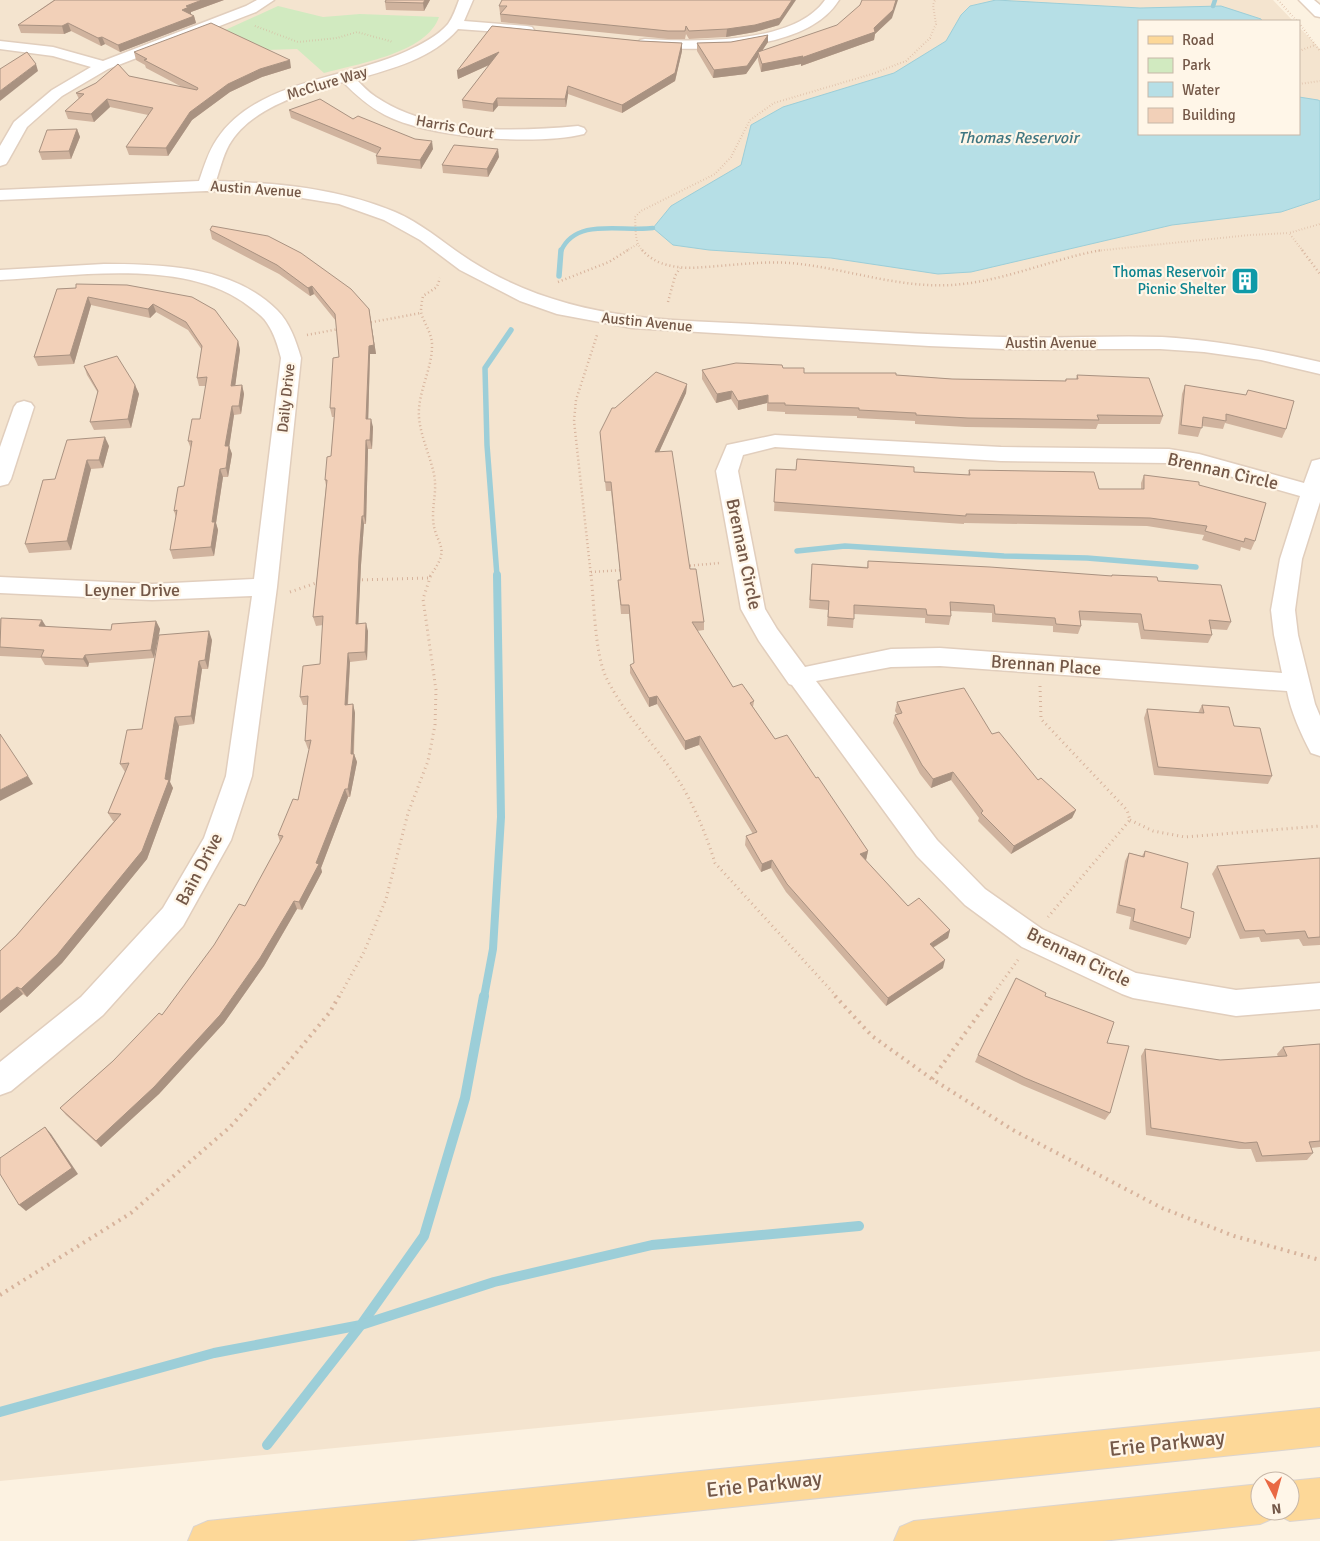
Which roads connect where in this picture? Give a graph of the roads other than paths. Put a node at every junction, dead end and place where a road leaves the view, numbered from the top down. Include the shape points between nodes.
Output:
1 (267, 0) edge
2 (466, 0) edge
3 (832, 0) edge
4 (1306, 0) edge
5 (1320, 13) edge
6 (454, 25) junction
7 (537, 31) edge
8 (631, 42) edge
9 (0, 45) edge
10 (103, 66) junction
11 (346, 77) junction
12 (1, 125) edge
13 (20, 125) junction
14 (578, 131) dead end
15 (0, 161) edge
16 (206, 186) junction
17 (0, 195) edge
18 (0, 275) edge
19 (1320, 368) edge
20 (24, 407) dead end
21 (1320, 466) edge
22 (0, 479) edge
23 (1316, 494) edge
24 (0, 585) edge
25 (276, 590) junction
26 (798, 678) junction
27 (1296, 683) junction
28 (1320, 746) edge
29 (1320, 996) edge
30 (0, 1081) edge
31 (1320, 1427) edge
32 (1320, 1498) edge
33 (1300, 1500) edge
34 (1250, 1505) edge
35 (208, 1541) edge
36 (914, 1541) edge

1 - 10 street
2 - 6 street, McClure Way
3 - 8 street via 828,8 810,21 767,38 709,46
4 - 5 street
6 - 7 street
6 - 11 street, McClure Way via 430,45 389,64
9 - 10 street via 45,48
10 - 13 street via 57,93
11 - 14 street, Harris Court via 370,101 398,115 427,124 507,136
11 - 16 street, McClure Way via 294,91 260,108 242,122 224,141
12 - 13 street
13 - 15 street
16 - 17 street, Austin Avenue
16 - 19 street, Austin Avenue via 271,188 342,199 390,216 426,236 466,266 527,297 557,308 632,322 928,340 1204,346 1261,354
18 - 25 street, Daily Drive via 123,269 166,271 225,286 253,299 271,315 286,340 291,358
20 - 22 street
21 - 23 street
23 - 26 street, Brennan Circle via 1169,456 1001,454 775,441 734,450 727,471 754,609
23 - 27 street via 1290,559 1283,610
24 - 25 street, Leyner Drive via 152,592
25 - 30 street, Bain Drive via 239,776 217,840 173,917 92,1006
26 - 27 street, Brennan Place via 891,658 940,658
26 - 29 street, Brennan Circle via 927,848 975,897 1032,938 1133,985 1236,1003
27 - 28 street
31 - 35 main road, Erie Parkway
32 - 33 main road
34 - 36 main road

